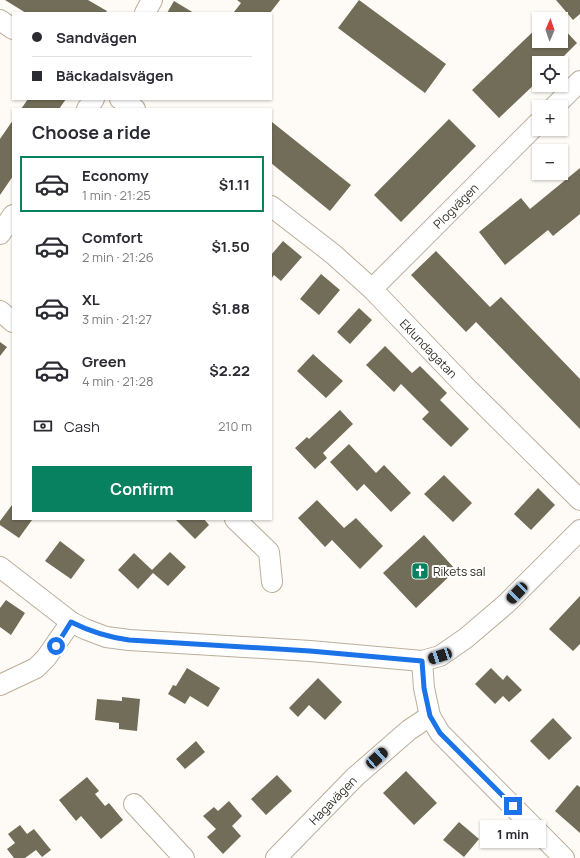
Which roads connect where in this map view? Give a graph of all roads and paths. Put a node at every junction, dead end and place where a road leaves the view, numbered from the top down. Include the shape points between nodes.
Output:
1 (152, 0) edge
2 (146, 12) edge
3 (0, 20) edge
4 (12, 28) edge
5 (580, 81) edge
6 (122, 100) edge
7 (561, 100) edge
8 (134, 108) edge
9 (532, 129) edge
10 (273, 211) edge
11 (12, 216) edge
12 (0, 234) edge
13 (372, 289) junction
14 (0, 311) edge
15 (12, 321) edge
16 (580, 500) edge
17 (236, 520) edge
18 (580, 530) edge
19 (0, 567) edge
20 (272, 582) dead end
21 (71, 622) junction
22 (422, 661) junction
23 (0, 685) edge
24 (430, 716) junction
25 (134, 804) dead end
26 (184, 858) edge
27 (276, 858) edge
28 (564, 858) edge

1 - 2 street
3 - 4 street
5 - 7 street
6 - 8 street
9 - 13 street, Plogvägen
10 - 13 street, Eklundagatan via 333,254
11 - 12 street
13 - 16 street, Eklundagatan
14 - 15 street
17 - 20 street via 269,552
18 - 22 street via 507,603 455,646 440,656
19 - 21 street
21 - 22 street via 106,637 129,640
21 - 23 street via 51,652 36,668
22 - 24 street
24 - 27 street, Hagavägen via 409,730 356,777
24 - 28 street via 440,733
25 - 26 street

